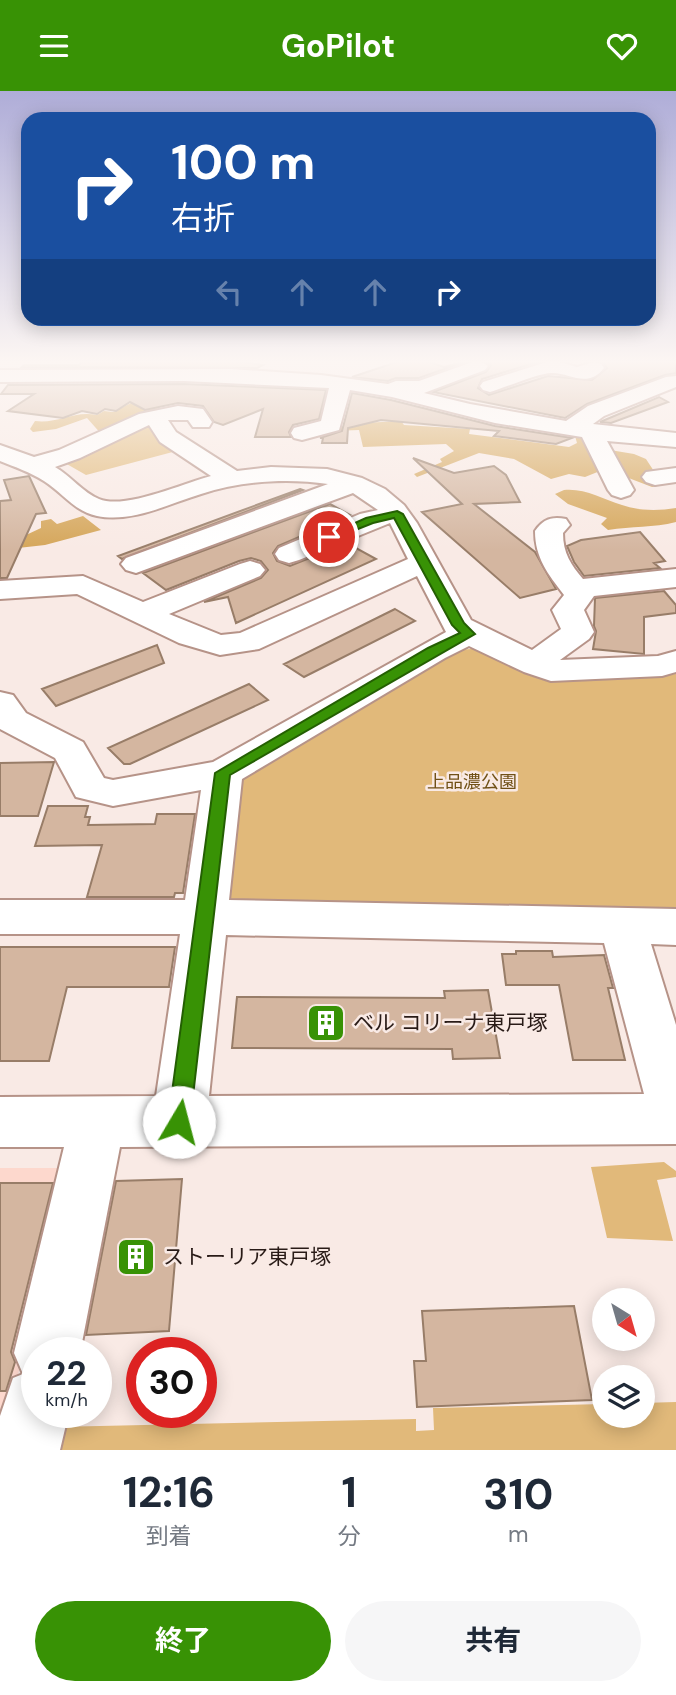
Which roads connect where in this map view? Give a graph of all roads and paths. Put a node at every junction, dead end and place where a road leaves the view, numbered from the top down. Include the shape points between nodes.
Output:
1 (154, 423) edge
2 (155, 423) edge
3 (331, 423) edge
4 (530, 423) edge
5 (591, 423) edge
6 (302, 433) dead end
7 (587, 435) junction
8 (676, 440) edge
9 (0, 452) edge
10 (676, 460) edge
11 (30, 465) junction
12 (234, 480) junction
13 (353, 484) junction
14 (621, 490) dead end
15 (397, 514) junction
16 (556, 525) dead end
17 (289, 554) dead end
18 (424, 562) junction
19 (136, 564) dead end
20 (376, 564) dead end
21 (250, 570) dead end
22 (675, 580) edge
23 (0, 590) edge
24 (579, 594) junction
25 (320, 600) junction
26 (143, 613) junction
27 (228, 630) dead end
28 (468, 634) junction
29 (676, 661) edge
30 (536, 664) junction
31 (0, 703) edge
32 (223, 773) junction
33 (0, 917) edge
34 (206, 917) junction
35 (623, 927) junction
36 (676, 927) edge
37 (676, 1112) edge
38 (676, 1119) edge
39 (0, 1122) edge
40 (97, 1122) junction
41 (179, 1122) junction
42 (50, 1337) edge

1 - 11 street
2 - 12 street via 168,437
3 - 6 street
4 - 7 street
5 - 7 street
7 - 8 street
7 - 10 street
7 - 14 street
9 - 11 street
11 - 12 street via 54,477 108,520 134,507
12 - 13 street via 303,474
13 - 15 street via 377,496
13 - 19 street
15 - 17 street via 370,520
15 - 18 street
16 - 24 street via 549,531 552,560
18 - 25 street
18 - 28 street via 458,625
20 - 25 street
21 - 26 street
22 - 24 street via 593,586
23 - 26 street via 86,578
24 - 30 street via 568,610 578,632
25 - 26 street via 247,642 220,645
25 - 27 street
28 - 30 street
28 - 32 street
29 - 30 street via 662,666 551,671
31 - 32 street via 13,720 71,750 90,787 113,793
32 - 34 street
33 - 34 street
34 - 35 street
34 - 41 street
35 - 36 street
35 - 37 street
38 - 41 street
39 - 40 street
40 - 41 street
40 - 42 street

